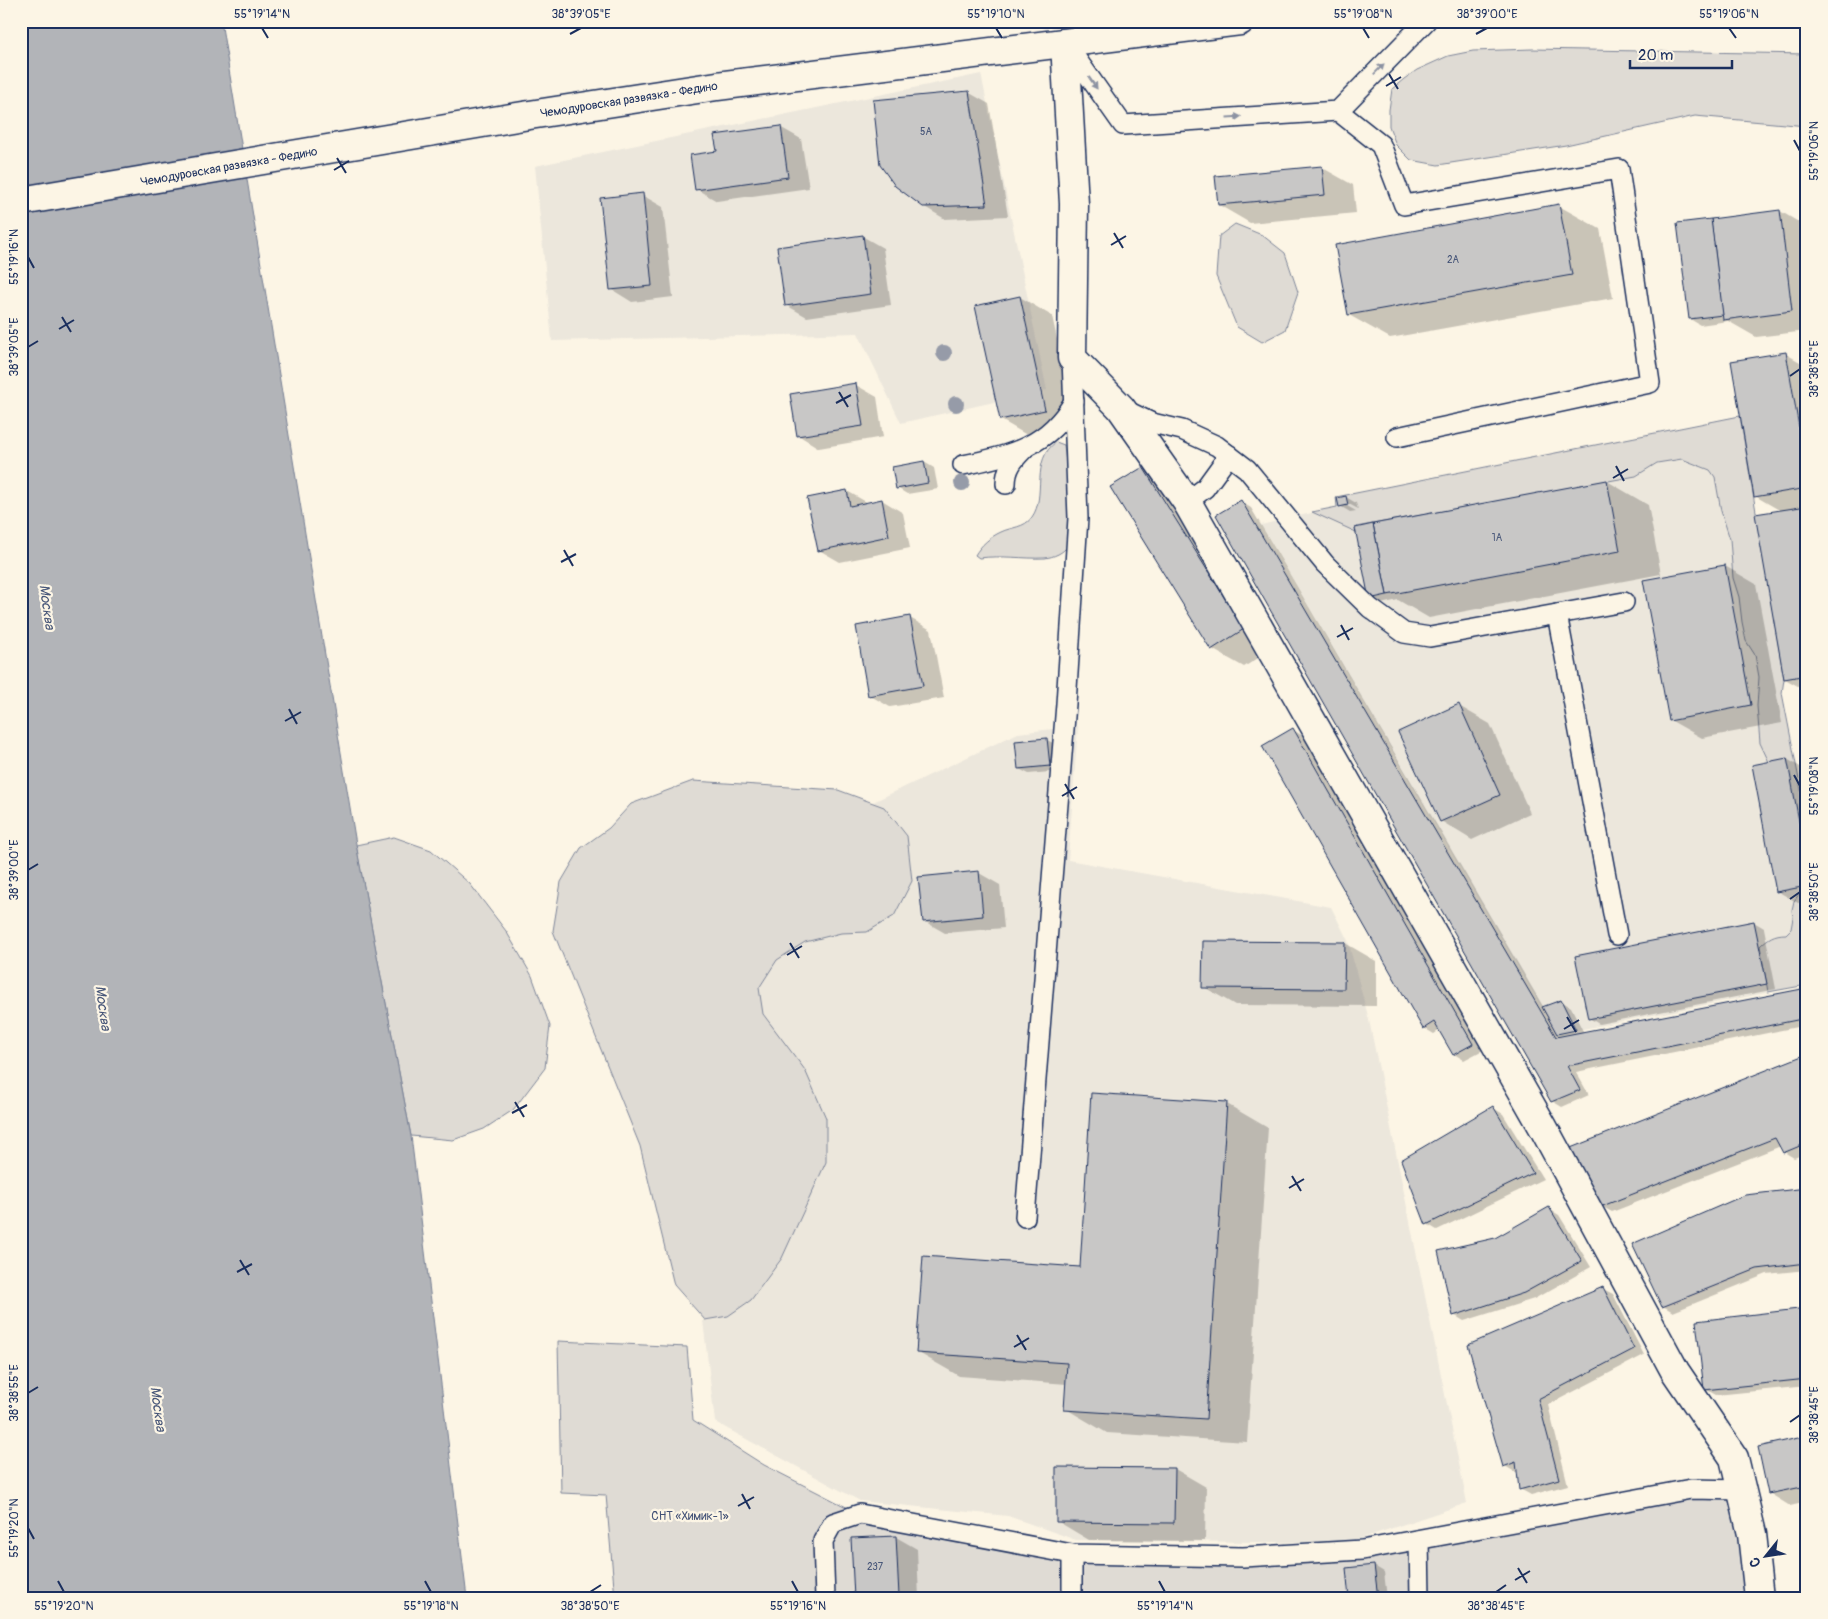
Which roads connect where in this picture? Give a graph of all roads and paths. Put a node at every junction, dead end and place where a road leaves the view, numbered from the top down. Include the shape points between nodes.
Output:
1 (1240, 21) edge
2 (1426, 21) edge
3 (1065, 43) junction
4 (1338, 111) junction
5 (21, 201) edge
6 (1072, 358) junction
7 (1074, 401) junction
8 (1121, 408) junction
9 (1397, 437) dead end
10 (1024, 448) junction
11 (1229, 455) junction
12 (963, 465) dead end
13 (1006, 484) dead end
14 (1187, 502) junction
15 (1624, 602) dead end
16 (1557, 614) junction
17 (1618, 935) dead end
18 (1025, 1217) dead end
19 (1743, 1490) junction
20 (1420, 1540) junction
21 (1072, 1554) junction
22 (825, 1598) edge
23 (1072, 1598) edge
24 (1420, 1598) edge
25 (1760, 1598) edge

1 - 3 street, Чемодуровская развязка - Федино
4 -> 2 lane
3 -> 4 lane via 1123,124
3 - 5 street, Чемодуровская развязка - Федино via 717,86
3 - 6 street via 1074,204
4 - 9 lane via 1381,145 1404,205 1619,169 1650,383
6 - 7 lane
6 - 8 street
7 - 10 lane via 1064,419 1046,436
7 - 18 lane via 1078,518
8 - 11 lane via 1152,423 1182,430
8 - 14 street
10 - 12 lane
10 - 13 lane via 1011,461
11 - 14 lane via 1205,488
11 - 16 lane via 1247,469 1325,564 1370,608 1404,633 1430,637
14 - 19 street via 1542,1127 1676,1372 1734,1458
15 - 16 lane
16 - 17 lane
19 - 20 lane via 1691,1489
19 - 25 street
20 - 21 lane via 1362,1550 1243,1557
20 - 24 lane
21 - 22 lane via 860,1514 833,1523 823,1541
21 - 23 lane

